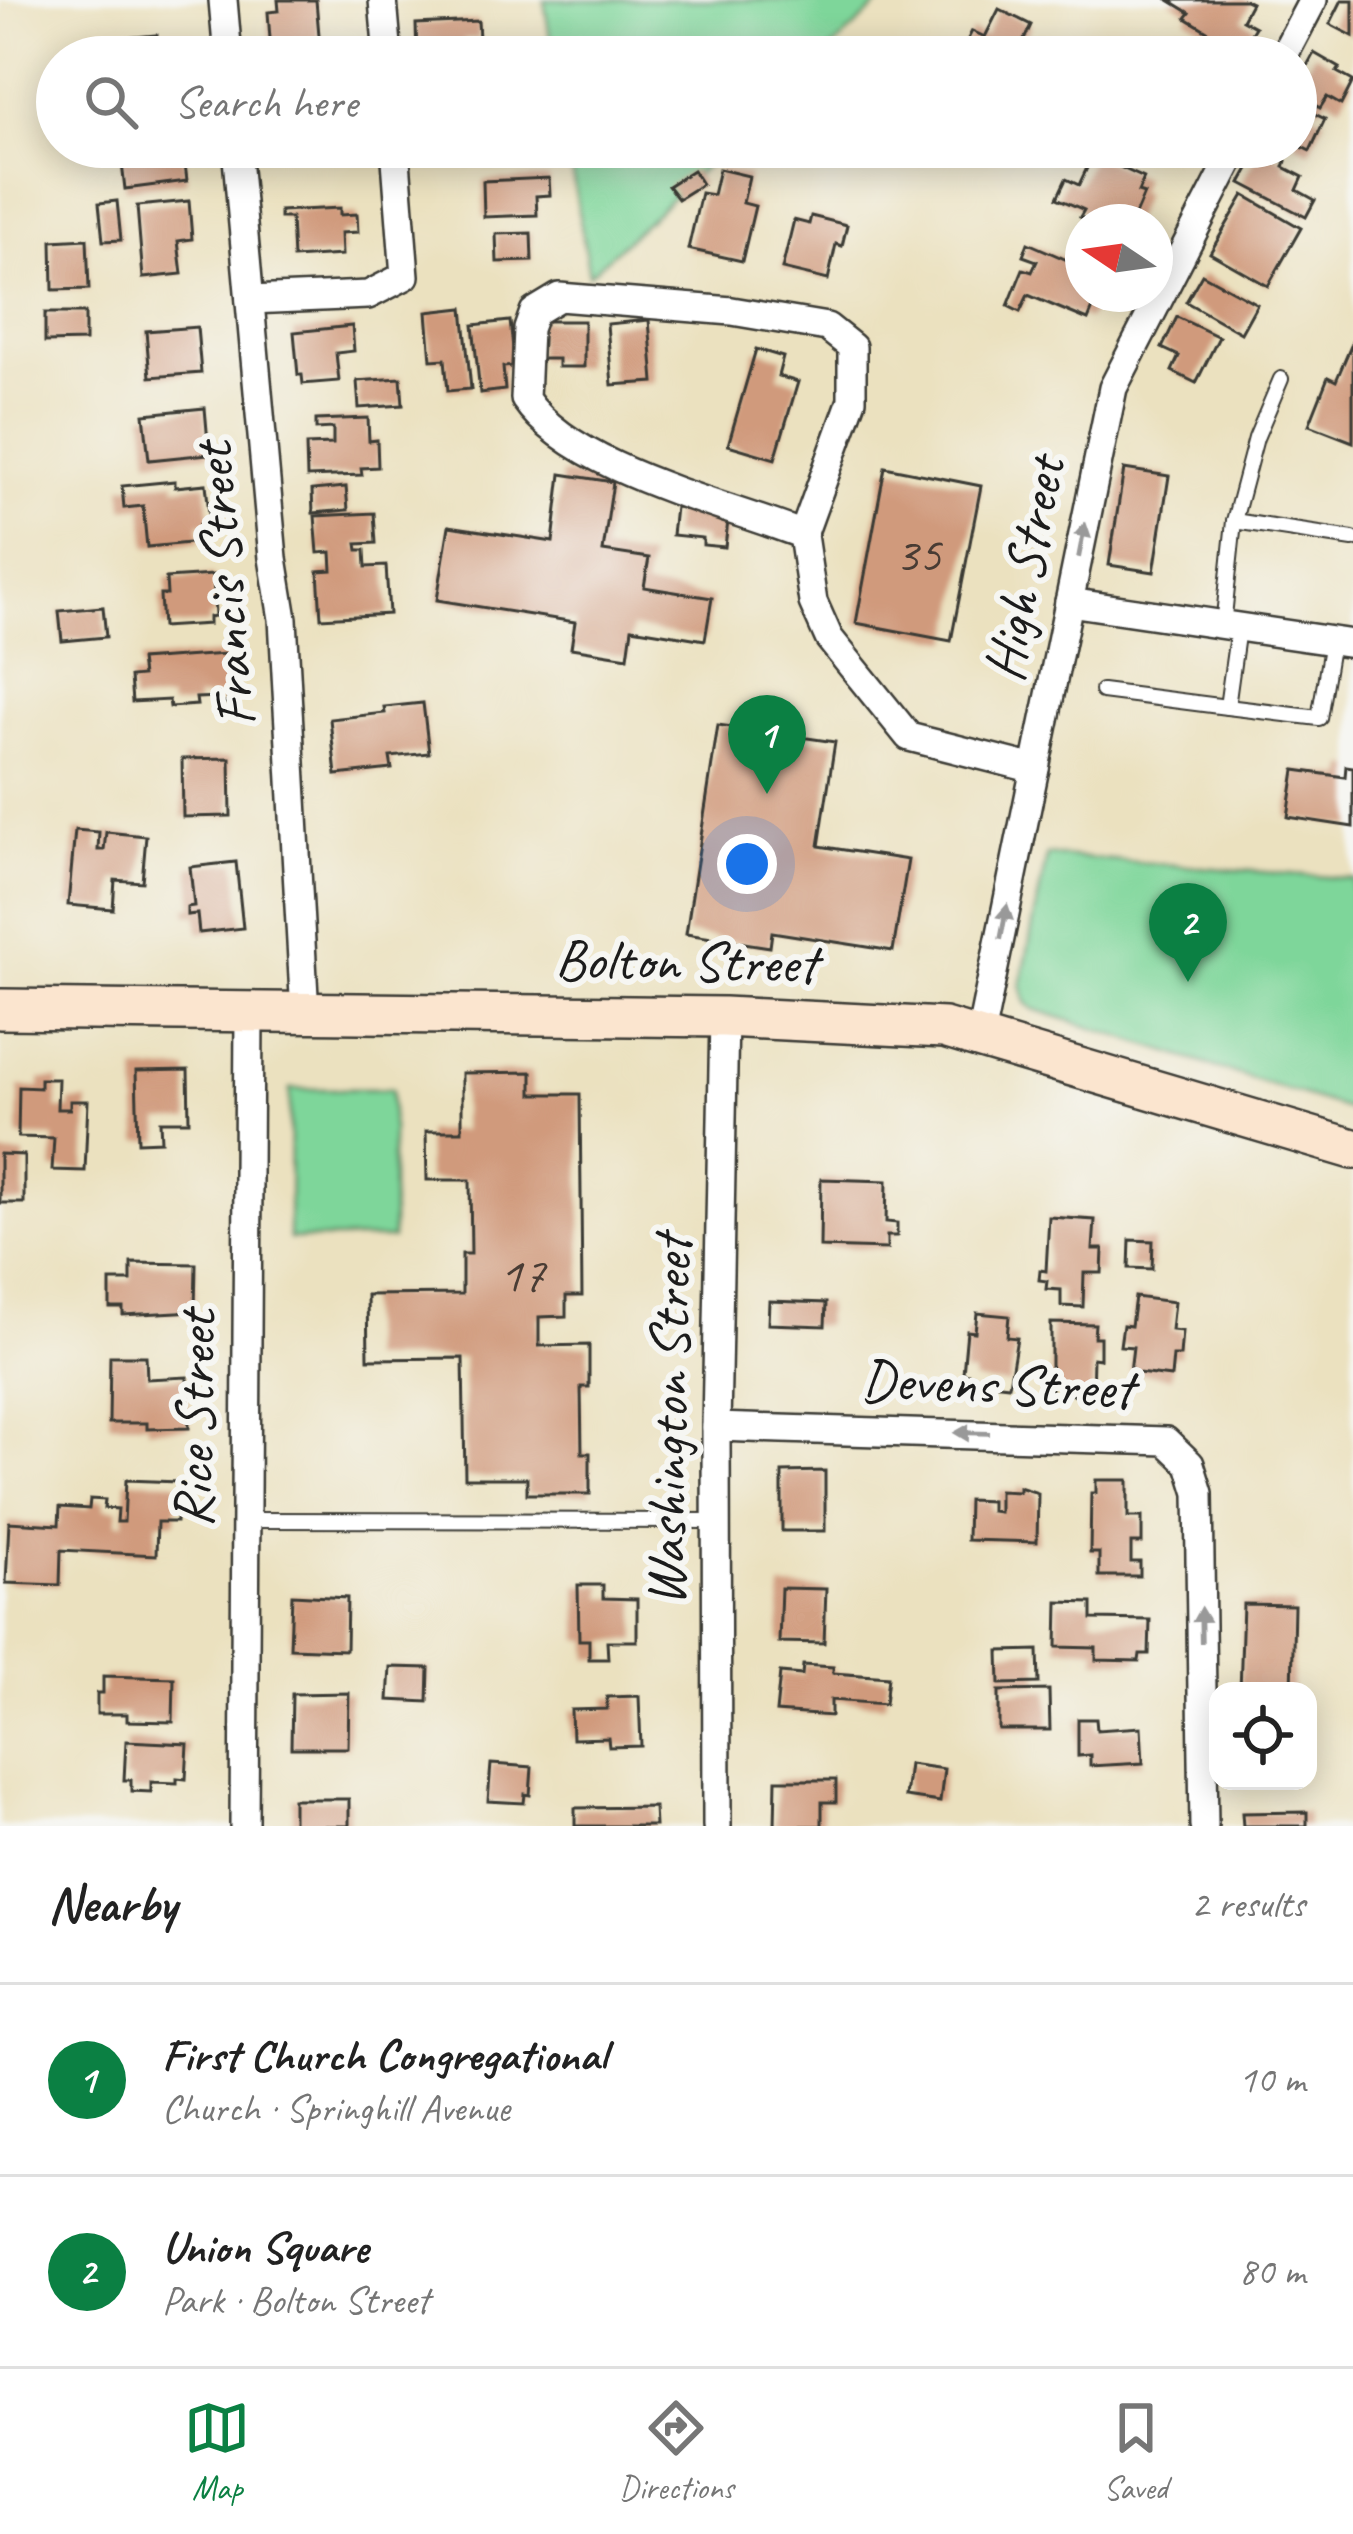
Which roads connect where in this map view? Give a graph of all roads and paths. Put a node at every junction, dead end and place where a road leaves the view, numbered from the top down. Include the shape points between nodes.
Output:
1 (223, 0) edge
2 (383, 0) edge
3 (1312, 0) edge
4 (226, 36) edge
5 (386, 36) edge
6 (1294, 36) edge
7 (238, 168) edge
8 (397, 168) edge
9 (1226, 168) edge
10 (250, 300) junction
11 (1281, 379) dead end
12 (1234, 521) junction
13 (803, 535) junction
14 (1353, 539) edge
15 (1070, 602) junction
16 (1230, 627) junction
17 (1342, 642) edge
18 (1102, 691) dead end
19 (1227, 707) junction
20 (1035, 769) junction
21 (0, 1009) edge
22 (249, 1013) junction
23 (304, 1014) junction
24 (724, 1017) junction
25 (980, 1036) junction
26 (1353, 1149) edge
27 (716, 1427) junction
28 (243, 1520) junction
29 (717, 1521) junction
30 (244, 1826) edge
31 (717, 1826) edge
32 (1204, 1826) edge

1 - 4 street
2 - 5 street
3 - 6 street
7 - 10 street, Francis Street
8 - 10 street via 405,276 368,295
15 -> 9 street, High Street via 1113,388
10 - 23 street, Francis Street via 283,619
11 - 12 lane
12 - 14 lane
12 - 16 lane
13 - 13 street via 571,445 525,399 534,312 559,297 732,311 826,327 852,347 852,400
13 - 20 street via 813,602 829,638 909,737
15 - 16 street
15 - 20 street, High Street
16 - 17 street
16 - 19 lane
17 - 19 lane via 1318,718
18 - 19 lane
25 -> 20 street, High Street
21 - 22 main road, Bolton Street
22 - 23 main road, Bolton Street
22 - 28 street, Rice Street
23 - 24 main road, Bolton Street
24 - 25 main road, Bolton Street
24 - 27 street, Washington Street
25 - 26 main road, Bolton Street
27 - 29 street, Washington Street
32 -> 27 street, Devens Street via 1199,1493 1190,1464 1166,1441
28 - 29 lane
28 - 30 street, Rice Street
29 - 31 street, Washington Street

